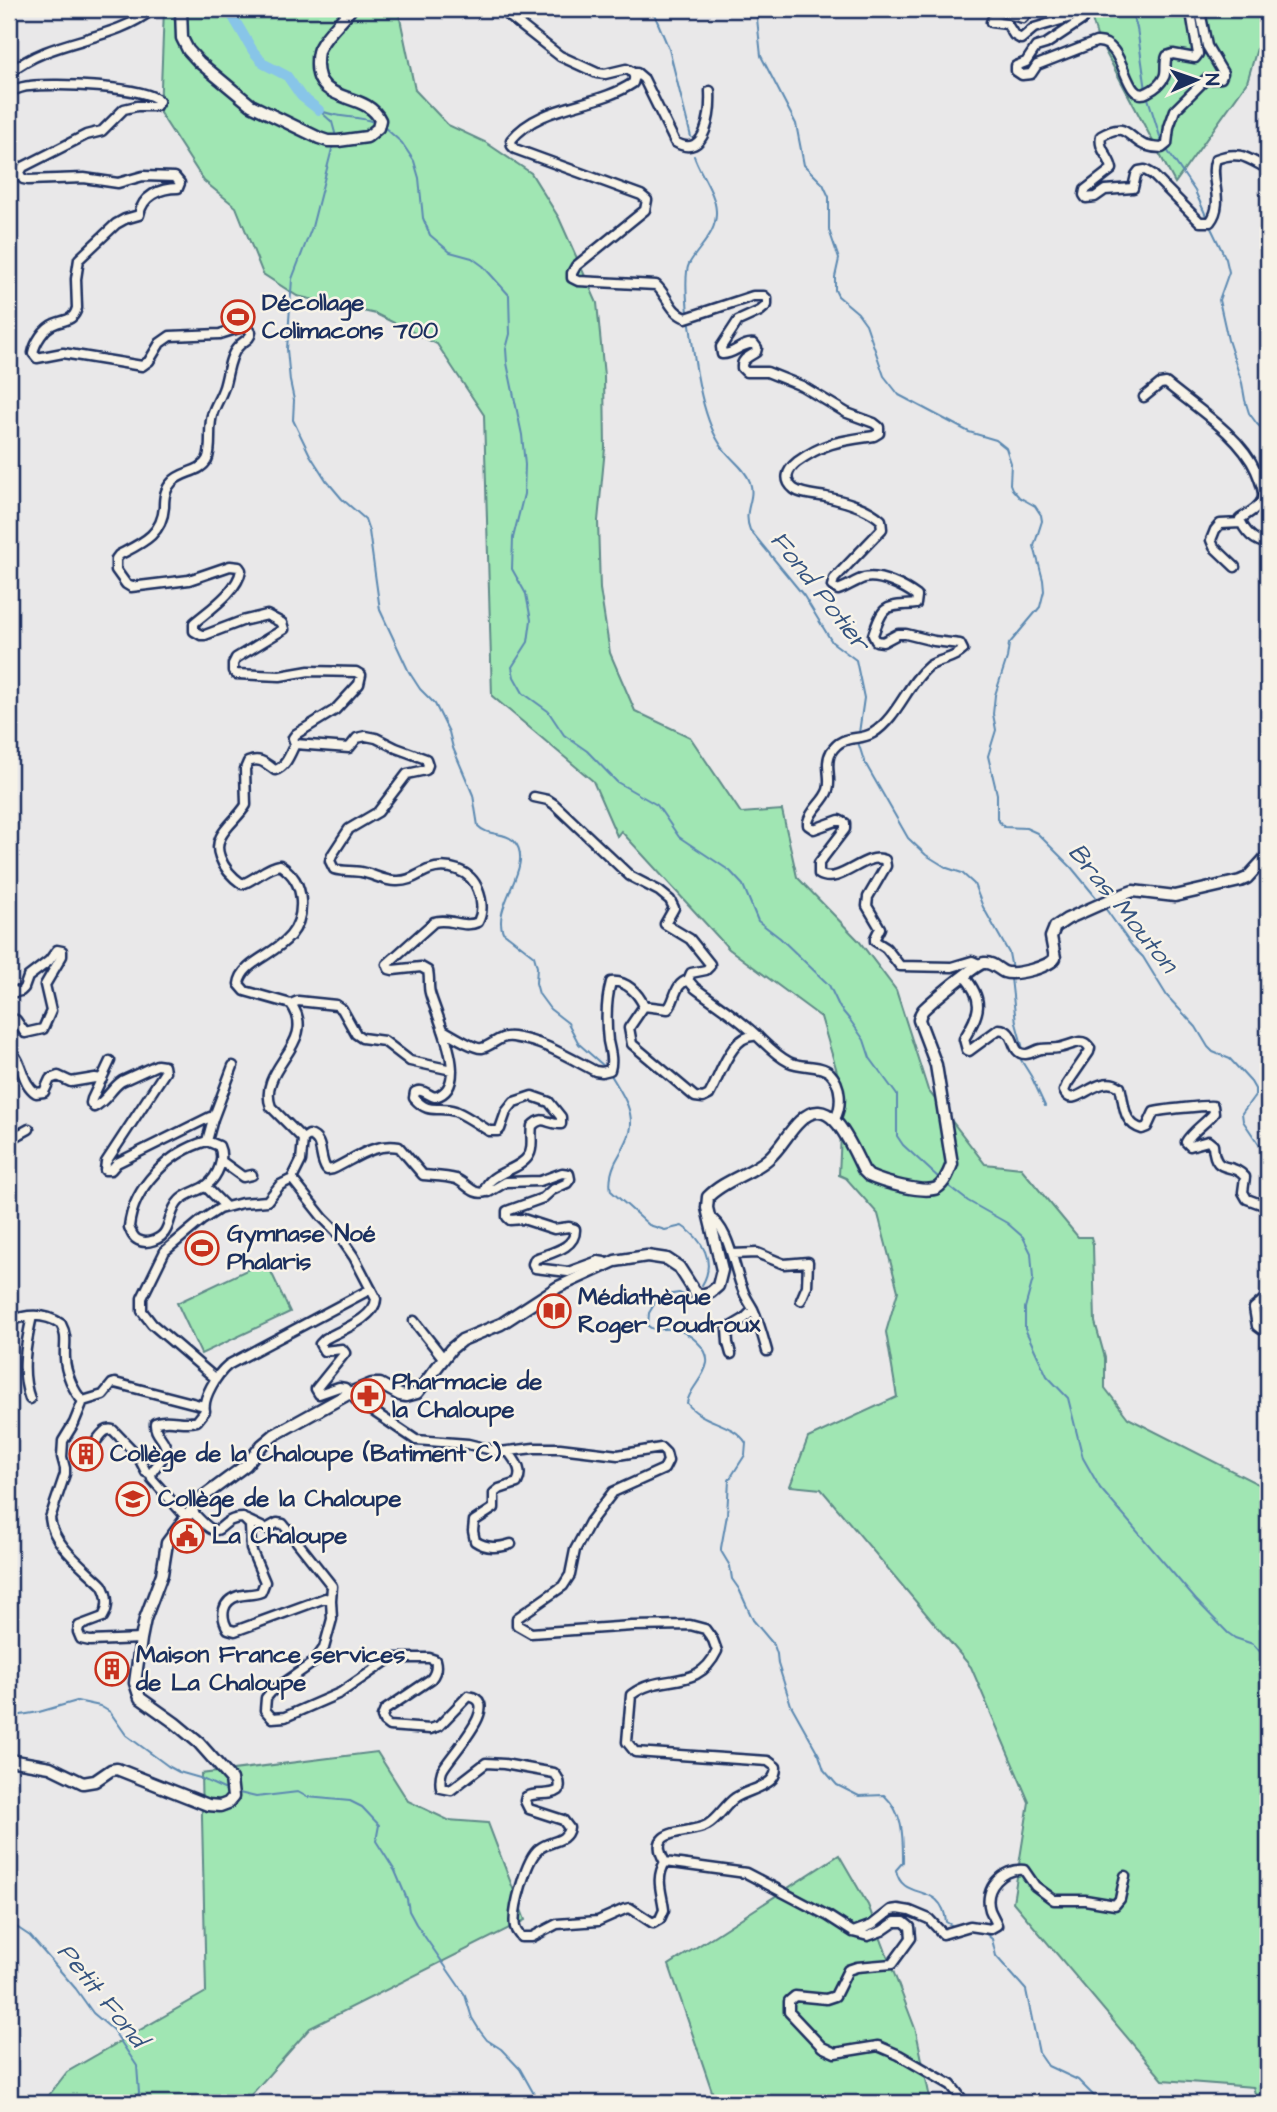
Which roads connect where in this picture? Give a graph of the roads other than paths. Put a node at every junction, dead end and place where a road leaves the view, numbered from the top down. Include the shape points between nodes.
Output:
1 (153, 9) edge
2 (181, 9) edge
3 (351, 9) edge
4 (500, 9) edge
5 (1029, 9) edge
6 (9, 73) edge
7 (633, 73) junction
8 (710, 91) dead end
9 (9, 92) edge
10 (1268, 169) edge
11 (1144, 397) dead end
12 (1256, 471) junction
13 (1268, 477) edge
14 (1241, 523) junction
15 (1268, 543) edge
16 (1235, 567) dead end
17 (295, 744) junction
18 (534, 797) dead end
19 (1268, 855) edge
20 (979, 964) junction
21 (964, 976) junction
22 (688, 980) junction
23 (9, 989) edge
24 (291, 1004) junction
25 (644, 1006) junction
26 (9, 1018) edge
27 (443, 1030) junction
28 (757, 1035) junction
29 (9, 1050) edge
30 (110, 1061) dead end
31 (233, 1066) dead end
32 (452, 1070) junction
33 (102, 1079) junction
34 (213, 1119) junction
35 (835, 1119) junction
36 (29, 1129) dead end
37 (303, 1139) junction
38 (9, 1140) edge
39 (207, 1141) junction
40 (221, 1161) junction
41 (252, 1175) dead end
42 (292, 1179) junction
43 (205, 1186) junction
44 (486, 1192) junction
45 (226, 1208) junction
46 (1268, 1208) edge
47 (709, 1217) junction
48 (732, 1254) junction
49 (607, 1264) junction
50 (371, 1289) junction
51 (1268, 1296) edge
52 (802, 1300) dead end
53 (753, 1310) junction
54 (32, 1316) junction
55 (9, 1321) edge
56 (414, 1321) dead end
57 (1268, 1327) edge
58 (767, 1350) dead end
59 (731, 1353) dead end
60 (444, 1359) junction
61 (215, 1378) junction
62 (350, 1392) junction
63 (30, 1399) dead end
64 (83, 1401) junction
65 (204, 1406) junction
66 (97, 1440) dead end
67 (508, 1451) junction
68 (151, 1474) junction
69 (188, 1514) junction
70 (247, 1520) junction
71 (511, 1544) dead end
72 (331, 1600) junction
73 (141, 1639) junction
74 (9, 1760) edge
75 (666, 1862) junction
76 (1125, 1876) dead end
77 (853, 1932) junction
78 (965, 2103) edge

1 - 6 street via 130,24 40,53
2 - 3 main road via 182,38 199,62 251,105 319,138 338,141 367,137 380,120 365,106 334,93 317,76 318,49
4 - 7 street via 559,56 597,73 626,69
5 - 10 street via 1023,18 1000,13 992,22 1007,24 1021,39 1038,26 1076,15 1082,20 1036,47 1026,62 1016,66 1022,75 1102,41 1117,54 1132,90 1143,94 1162,81 1167,56 1195,58 1198,54 1192,18 1196,13 1223,74 1205,80 1175,110 1162,148 1145,145 1123,130 1101,136 1099,143 1112,169 1085,190 1086,198 1105,190 1133,188 1136,175 1145,170 1200,222 1210,222 1216,210 1216,159 1234,154
7 - 8 street via 644,79 679,145 690,146 705,132
7 - 20 street via 630,85 550,113 514,136 511,145 647,201 645,210 576,266 574,280 656,285 675,312 686,318 764,296 767,304 760,311 733,325 721,346 722,354 754,344 757,350 743,361 744,370 767,372 802,386 879,427 874,436 816,449 790,468 788,482 797,491 849,503 881,520 882,530 832,586 838,590 875,578 917,596 916,604 896,604 884,610 873,635 876,641 906,634 956,643 963,650 926,669 874,732 838,743 828,759 828,788 808,825 814,829 839,820 845,823 819,863 819,874 824,877 883,859 886,866 867,901 880,928 875,941 900,966
9 - 17 street via 32,85 122,88 159,101 156,106 124,109 102,131 20,170 20,176 28,180 84,177 124,183 143,176 175,177 180,183 178,188 153,193 138,217 116,225 79,259 76,314 50,325 33,353 37,358 63,353 137,366 149,361 170,336 249,329 251,335 236,349 210,420 207,460 174,479 165,493 155,534 119,555 115,564 126,584 136,587 239,567 239,579 194,623 194,631 205,635 267,615 284,629 236,658 232,668 236,674 359,672 359,684 329,716 296,734
11 - 12 street via 1166,383 1217,423
12 - 13 street
12 - 14 street via 1264,497
14 - 15 street via 1258,542
14 - 16 street via 1220,524 1211,540
17 - 24 street via 279,769 261,760 248,762 246,805 220,836 217,848 221,862 242,884 280,865 299,885 302,916 297,927 279,947 244,971 239,984 245,991
17 - 27 street via 349,748 357,738 366,736 426,759 426,770 407,774 378,812 349,829 330,861 339,871 387,880 406,880 433,869 451,868 474,882 481,904 478,922 434,922 387,964 393,971 421,967 428,971 429,990
18 - 22 street via 548,800 630,876 670,900 674,908 665,924 690,939 710,964 706,970 691,973
19 - 20 main road via 1240,881 1175,896 1133,891 1067,919 1053,930 1052,962 1010,973 989,963
20 - 21 main road
21 - 35 main road via 923,1010 919,1020 936,1065 952,1164 939,1186 924,1190 869,1176
21 - 46 street via 979,1003 964,1039 967,1050 999,1029 1009,1033 1017,1051 1026,1055 1087,1044 1089,1052 1067,1084 1066,1096 1075,1098 1097,1085 1115,1083 1129,1122 1142,1129 1160,1110 1213,1106 1214,1113 1186,1142 1190,1146 1211,1142 1216,1161 1245,1177 1247,1199
22 - 25 street via 679,985 668,1009
22 - 28 street
23 - 26 street via 21,991 32,972 43,967 57,950 62,951 45,985 51,1011 43,1029 25,1033
24 - 32 street via 337,1005 362,1038 384,1041 410,1061
24 - 37 street via 299,1032 274,1075 268,1101
25 - 27 street via 625,984 611,982 608,1038 612,1062 606,1071 595,1071 540,1043 505,1037 479,1049
25 - 28 street via 629,1028 632,1044 695,1097 709,1095 738,1041
27 - 32 street
28 - 35 street via 792,1064 830,1073 841,1104
29 - 33 street via 18,1059 26,1084 36,1093 44,1092 50,1079 58,1076 71,1082
30 - 33 street
31 - 34 street
32 - 44 street via 441,1095 418,1090 414,1094 417,1101 431,1110 458,1113 489,1131 500,1129 514,1102 532,1096 548,1102 561,1117 558,1125 545,1119 536,1121 527,1158 488,1182
33 - 34 street via 92,1099 94,1107 122,1081 160,1064 166,1069 105,1170 207,1117
34 - 39 street
35 - 47 main road via 819,1112 803,1117 771,1156 711,1194
36 - 38 street
37 - 42 street
37 - 44 street via 315,1136 327,1170 388,1145 399,1147 422,1175 455,1179 475,1192
39 - 40 street via 219,1146
39 - 43 street via 167,1161 153,1174 129,1219 133,1236 145,1242 159,1238 176,1204
40 - 41 street via 243,1177
40 - 43 street
42 - 45 street via 267,1201
42 - 50 street via 336,1231
43 - 45 street
44 - 49 street via 506,1182 569,1174 567,1183 543,1198 512,1208 507,1217 554,1229 575,1229 562,1249 535,1259 535,1268 568,1272 598,1261
45 - 61 street via 202,1220 165,1251 141,1305 152,1324
47 - 48 street
47 - 49 main road via 722,1270 718,1286 706,1294 695,1292 679,1267 667,1259 631,1257
48 - 52 street via 757,1254 784,1264 808,1262
48 - 53 street
49 - 60 main road via 558,1287 502,1324 462,1340
50 - 61 street via 228,1365
50 - 62 street via 376,1303 371,1313 320,1344 324,1351 342,1349 345,1353 316,1392 342,1387
51 - 57 street via 1254,1308 1257,1326
53 - 58 street
53 - 59 street via 727,1329
54 - 55 street
54 - 63 street via 25,1362
54 - 64 street via 61,1324 66,1337 65,1363
56 - 60 street
60 - 62 main road via 417,1393 400,1395 376,1384
61 - 65 street
62 - 67 street via 416,1440
62 - 69 main road via 274,1435
64 - 65 street via 103,1395 115,1383
64 - 73 street via 63,1441 65,1474 50,1522 106,1595 105,1614 79,1626 81,1639
65 - 68 street via 197,1421 155,1423 166,1448
66 - 68 street via 104,1431 113,1430
67 - 71 street via 520,1469 520,1478 494,1493 494,1508 474,1521 472,1531 475,1541 486,1547
67 - 75 street via 560,1448 618,1455 661,1448 666,1453 664,1469 613,1492 575,1550 563,1586 517,1618 517,1625 531,1633 690,1625 705,1629 713,1640 717,1651 710,1665 691,1678 642,1686 631,1695 627,1742 635,1752 768,1760 776,1773 772,1781 735,1798 706,1826 669,1834 659,1852
68 - 69 street
69 - 70 street via 216,1531 238,1517
69 - 73 main road via 167,1543
70 - 72 street via 266,1529 282,1524 332,1586
70 - 72 street via 264,1588 228,1602 222,1617 228,1629 234,1631 325,1598
72 - 75 street via 332,1619 319,1656 271,1692 265,1710 272,1718 285,1717 340,1693 391,1658 435,1660 432,1679 385,1710 382,1717 389,1726 430,1729 439,1726 468,1696 480,1701 479,1719 442,1772 441,1788 451,1790 483,1765 494,1763 554,1773 560,1781 555,1793 526,1797 529,1809 563,1820 569,1828 563,1838 536,1852 526,1871 515,1915 520,1937 565,1923 598,1921 630,1908 653,1923 657,1921 664,1910 659,1872
73 - 74 main road via 135,1683 140,1698 176,1723 226,1772 233,1792 228,1803 208,1805 117,1769 83,1783 50,1767
75 - 77 street via 746,1873
76 - 77 street via 1115,1905 1054,1900 1020,1869 999,1877 992,1886 989,1909 997,1925 990,1929 970,1926 943,1934 929,1919 898,1909
77 - 78 street via 868,1936 904,1922 911,1938 892,1964 848,1970 835,1996 826,2000 795,1996 789,2001 789,2012 822,2047 835,2053 878,2046 951,2085

